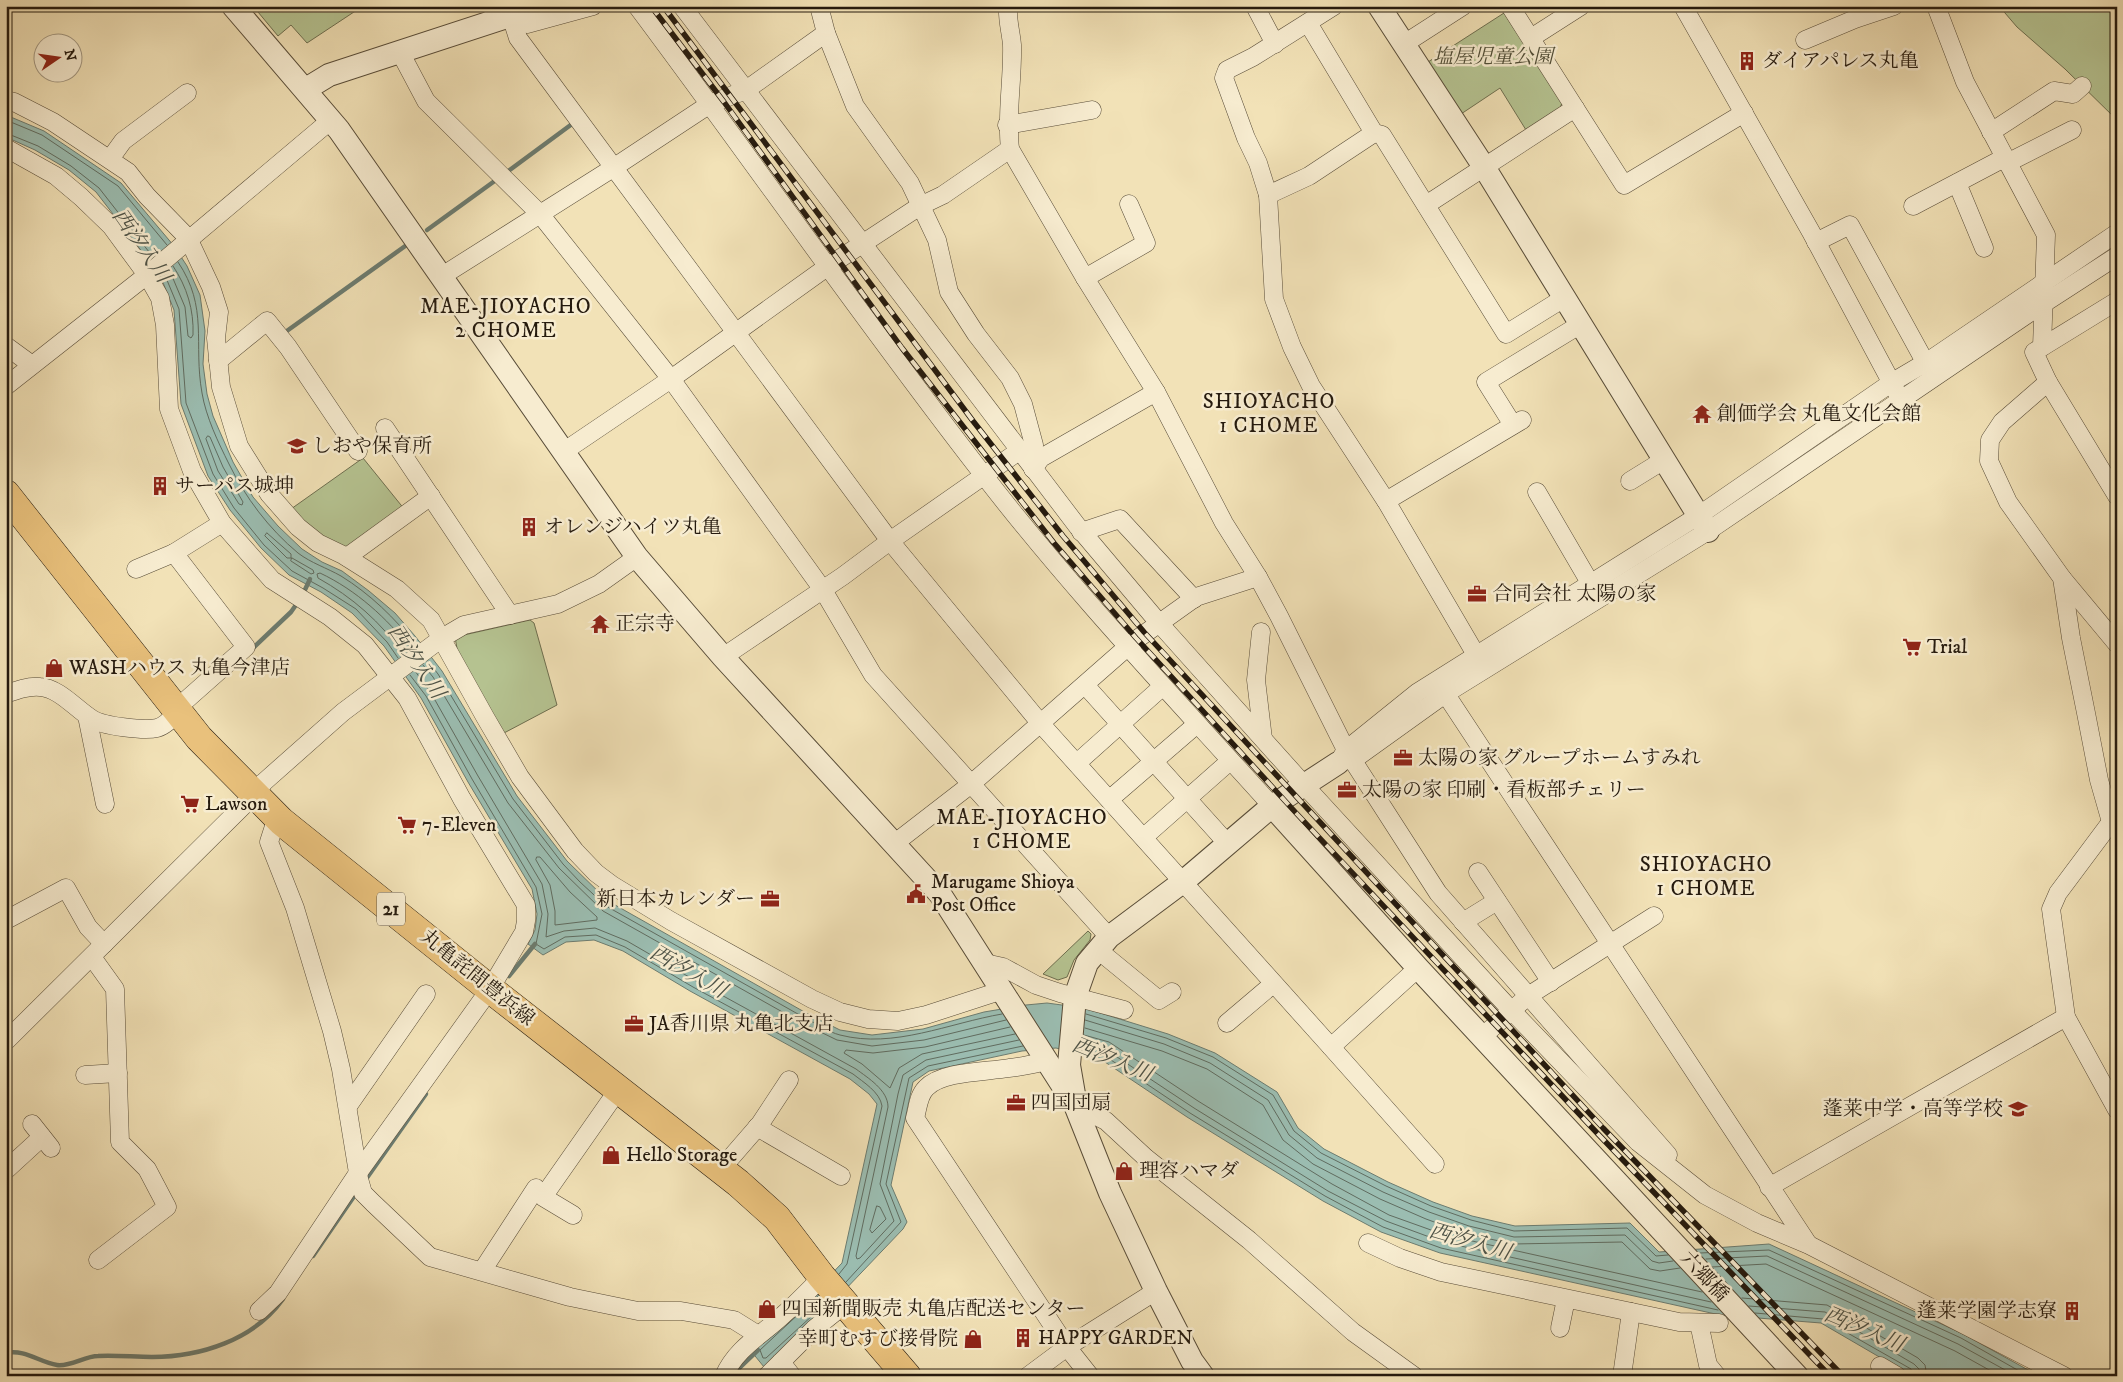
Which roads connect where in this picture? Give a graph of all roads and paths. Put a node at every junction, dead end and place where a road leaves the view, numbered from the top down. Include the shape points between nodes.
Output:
1 (233, 6) edge
2 (540, 6) edge
3 (593, 6) edge
4 (637, 6) edge
5 (682, 6) edge
6 (819, 6) edge
7 (1008, 6) edge
8 (1255, 6) edge
9 (1334, 6) edge
10 (1379, 6) edge
11 (1463, 6) edge
12 (1510, 6) edge
13 (1581, 6) edge
14 (1683, 6) edge
15 (1894, 6) edge
16 (1936, 6) edge
17 (504, 12) edge
18 (1308, 23) junction
19 (826, 33) junction
20 (1531, 38) junction
21 (1805, 40) dead end
22 (1275, 44) junction
23 (1404, 44) junction
24 (400, 52) junction
25 (2082, 86) dead end
26 (306, 89) junction
27 (746, 90) junction
28 (186, 93) dead end
29 (6, 100) edge
30 (710, 104) junction
31 (1575, 108) junction
32 (1092, 110) dead end
33 (1744, 113) junction
34 (331, 120) junction
35 (1007, 125) junction
36 (2072, 130) dead end
37 (1991, 132) junction
38 (1374, 133) junction
39 (6, 148) edge
40 (1010, 149) junction
41 (110, 159) junction
42 (2006, 161) junction
43 (1484, 167) junction
44 (613, 168) junction
45 (1956, 183) junction
46 (1268, 196) junction
47 (1129, 204) dead end
48 (1426, 205) junction
49 (920, 206) junction
50 (1913, 206) dead end
51 (540, 214) junction
52 (2117, 233) edge
53 (186, 241) junction
54 (1816, 242) junction
55 (864, 244) junction
56 (1984, 248) dead end
57 (2117, 256) edge
58 (827, 267) junction
59 (149, 273) junction
60 (442, 276) junction
61 (1085, 278) junction
62 (2045, 280) junction
63 (1564, 298) junction
64 (2117, 301) edge
65 (2044, 303) junction
66 (1580, 324) junction
67 (736, 333) junction
68 (6, 346) edge
69 (2042, 347) junction
70 (218, 361) junction
71 (1925, 362) junction
72 (32, 365) junction
73 (1934, 378) junction
74 (671, 379) junction
75 (2048, 382) junction
76 (1892, 383) junction
77 (6, 386) edge
78 (1156, 392) junction
79 (1902, 400) junction
80 (385, 428) dead end
81 (1019, 450) junction
82 (358, 451) dead end
83 (564, 452) junction
84 (1664, 460) junction
85 (1033, 470) junction
86 (983, 475) junction
87 (1630, 481) dead end
88 (1537, 492) dead end
89 (6, 494) edge
90 (431, 496) junction
91 (2117, 496) edge
92 (1386, 501) junction
93 (222, 523) junction
94 (1703, 523) junction
95 (1082, 532) junction
96 (890, 540) junction
97 (174, 553) junction
98 (347, 557) junction
99 (637, 557) junction
100 (136, 569) dead end
101 (1258, 577) junction
102 (2062, 578) junction
103 (1591, 583) junction
104 (823, 590) junction
105 (1194, 599) junction
106 (1600, 599) junction
107 (510, 615) junction
108 (1158, 623) junction
109 (1261, 632) dead end
110 (438, 641) junction
111 (2117, 644) edge
112 (1126, 647) junction
113 (723, 657) junction
114 (1480, 662) junction
115 (390, 676) junction
116 (1085, 685) junction
117 (1162, 687) junction
118 (1441, 687) junction
119 (6, 694) edge
120 (177, 711) junction
121 (87, 716) junction
122 (1041, 724) junction
123 (1196, 724) junction
124 (1120, 725) junction
125 (1263, 739) junction
126 (1345, 757) junction
127 (1230, 761) junction
128 (1153, 762) junction
129 (1077, 763) junction
130 (970, 785) junction
131 (1305, 786) junction
132 (254, 795) junction
133 (1186, 798) junction
134 (1110, 799) junction
135 (105, 804) dead end
136 (1272, 806) junction
137 (277, 817) junction
138 (2114, 820) edge
139 (1144, 837) junction
140 (1227, 843) junction
141 (895, 844) junction
142 (1478, 872) dead end
143 (1184, 881) junction
144 (1497, 901) junction
145 (1654, 916) dead end
146 (6, 920) edge
147 (1463, 922) junction
148 (1104, 943) junction
149 (104, 944) junction
150 (1610, 945) junction
151 (92, 957) junction
152 (985, 963) junction
153 (1418, 968) junction
154 (1551, 982) junction
155 (1273, 984) junction
156 (490, 989) junction
157 (1172, 992) dead end
158 (426, 994) dead end
159 (1005, 994) junction
160 (1528, 996) junction
161 (1075, 1000) junction
162 (1124, 1010) dead end
163 (1512, 1010) junction
164 (2066, 1017) junction
165 (1227, 1023) dead end
166 (1483, 1036) junction
167 (6, 1041) edge
168 (1331, 1047) junction
169 (1046, 1059) junction
170 (118, 1074) junction
171 (85, 1075) dead end
172 (789, 1080) dead end
173 (618, 1090) junction
174 (1076, 1105) junction
175 (348, 1106) junction
176 (2117, 1110) edge
177 (757, 1127) junction
178 (42, 1137) dead end
179 (1435, 1164) dead end
180 (721, 1169) junction
181 (6, 1170) edge
182 (841, 1176) dead end
183 (360, 1181) junction
184 (1769, 1187) junction
185 (536, 1188) dead end
186 (1705, 1195) junction
187 (573, 1215) dead end
188 (1368, 1243) dead end
189 (1809, 1245) junction
190 (98, 1260) dead end
191 (482, 1272) junction
192 (822, 1277) junction
193 (1156, 1292) junction
194 (1566, 1299) junction
195 (845, 1304) junction
196 (259, 1311) dead end
197 (1631, 1312) junction
198 (1699, 1323) junction
199 (1719, 1323) dead end
200 (1560, 1328) dead end
201 (758, 1335) junction
202 (1067, 1347) junction
203 (781, 1362) junction
204 (1880, 1366) dead end
205 (724, 1376) edge
206 (767, 1376) edge
207 (792, 1376) edge
208 (907, 1376) edge
209 (1028, 1376) edge
210 (1090, 1376) edge
211 (1203, 1376) edge
212 (1414, 1376) edge
213 (1622, 1376) edge
214 (1717, 1376) edge
215 (1797, 1376) edge
216 (1897, 1376) edge
217 (2064, 1376) edge

1 - 26 street
2 - 17 street
3 - 17 street via 527,24
4 - 30 street
5 - 27 street
6 - 19 street
7 - 35 street via 1012,44
8 - 22 street
9 - 18 street
10 - 23 street
11 - 23 street
12 - 20 street
13 - 20 street
14 - 33 street
15 - 21 street
16 - 37 street via 1965,82
17 - 24 street
17 - 44 street via 518,38
18 - 22 street
18 - 38 street
19 - 27 street
19 - 49 street via 855,106 910,183
20 - 31 street
22 - 46 street via 1227,70 1224,78
23 - 43 street
24 - 26 street via 329,75
24 - 51 street via 426,101
25 - 37 street via 2073,94 2054,91
26 - 34 street
27 - 30 street
27 - 55 street
28 - 41 street via 123,141
29 - 41 street via 53,122
30 - 44 street
30 - 58 street
31 - 33 street via 1624,185
31 - 43 street
32 - 35 street
33 - 54 street
34 - 53 street
34 - 60 street
35 - 40 street
36 - 42 street
37 - 42 street
38 - 46 street via 1316,172
38 - 48 street via 1382,136
39 - 59 street via 56,176 81,197 111,226
40 - 49 street via 943,195
40 - 61 street
41 - 53 street via 128,172
42 - 45 street
42 - 62 street via 2046,235
43 - 48 street
43 - 63 street
44 - 51 street
44 - 67 street
45 - 50 street
45 - 56 street
46 - 92 street via 1274,299 1292,347 1311,386
47 - 61 street via 1146,244
48 - 63 street via 1506,334
49 - 55 street
49 - 85 street via 937,240 949,292 1010,378 1022,404 1034,445
51 - 60 street
51 - 74 street
52 - 62 street
53 - 59 street
53 - 70 street via 211,287 219,312
54 - 71 street via 1850,225
54 - 76 street
55 - 58 street
55 - 81 street
57 - 65 street
58 - 67 street
58 - 86 street
59 - 72 street
59 - 93 street via 160,298 166,325 169,409 192,471
60 - 83 street
61 - 78 street
62 - 65 street
62 - 71 street
63 - 66 street
64 - 69 street
65 - 69 street
65 - 73 street
66 - 84 street
66 - 92 street via 1486,382 1518,422
67 - 74 street
67 - 96 street
68 - 72 street
69 - 75 street via 2034,352
70 - 82 street via 267,321
70 - 98 street via 221,387 239,446 269,494 298,527 318,543
71 - 73 street
71 - 76 street
72 - 77 street
73 - 79 street
74 - 83 street
74 - 104 street
75 - 91 street
75 - 102 street via 2002,422 1990,440 1989,461 2008,502
76 - 79 street
76 - 94 street
78 - 85 street via 1041,458
78 - 101 street via 1224,523
79 - 94 street
80 - 90 street
81 - 85 street
81 - 86 street
83 - 99 street
84 - 87 street
84 - 94 street
85 - 95 street
86 - 96 street
86 - 112 street
88 - 103 street
89 - 120 main road, 丸亀詫間豊浜線 / 21
90 - 98 street
90 - 107 street
92 - 114 street
93 - 97 street
93 - 115 street via 272,580 330,617 365,645
94 - 103 street
94 - 106 street
95 - 105 street via 1120,520
95 - 108 street
96 - 104 street
96 - 122 street
97 - 100 street
97 - 120 street via 246,647
98 - 110 street via 397,589 431,620
99 - 107 street via 599,584 558,604
99 - 113 street
101 - 105 street
101 - 126 street via 1306,666
102 - 111 street
102 - 138 street via 2093,748
103 - 106 street
103 - 114 street
104 - 113 street
104 - 130 street via 873,675
105 - 108 street
106 - 114 street
107 - 110 street via 464,625
108 - 112 street
108 - 125 street
109 - 125 street via 1256,680
110 - 115 street
110 - 159 street via 520,777 575,851 612,885 812,999 849,1014 868,1019 898,1020
112 - 116 street
112 - 117 street
113 - 141 street
114 - 118 street
115 - 132 street via 343,712 264,782
115 - 156 street via 407,698 462,799 526,905 524,932
116 - 122 street
116 - 124 street
117 - 123 street
117 - 124 street
118 - 126 street via 1360,755
118 - 150 street
119 - 121 street via 41,687 56,692
120 - 121 street via 156,728 111,724 94,721
120 - 132 main road, 丸亀詫間豊浜線 / 21
121 - 135 street
122 - 129 street
122 - 130 street
123 - 127 street
123 - 128 street
124 - 128 street
124 - 129 street
125 - 131 street
126 - 131 street
126 - 147 street via 1438,893
127 - 133 street
127 - 136 street
128 - 133 street
128 - 134 street
129 - 134 street
130 - 141 street
130 - 148 street
131 - 136 street
131 - 163 street
132 - 137 main road, 丸亀詫間豊浜線 / 21
132 - 149 street
133 - 139 street
133 - 140 street
134 - 139 street
136 - 140 street
136 - 153 street, 六郷橋
137 - 156 main road, 丸亀詫間豊浜線 / 21
137 - 175 street via 269,842 285,879 332,1031
138 - 164 street via 2058,893 2051,909
139 - 143 street
140 - 143 street
141 - 152 street via 940,894
142 - 144 street
143 - 148 street
143 - 155 street
144 - 147 street
144 - 154 street
145 - 150 street
146 - 149 street via 66,888 88,927
147 - 160 street
148 - 157 street via 1160,1000
148 - 161 street via 1087,963
149 - 151 street
150 - 154 street
150 - 184 street
151 - 167 street
151 - 170 street via 115,989
152 - 159 street
152 - 161 street via 1003,967 1036,985
153 - 166 street, 六郷橋
153 - 168 street
154 - 160 street
155 - 165 street
155 - 168 street
156 - 173 main road, 丸亀詫間豊浜線 / 21
156 - 183 street
158 - 175 street
159 - 169 street
160 - 163 street
160 - 186 street
161 - 162 street
161 - 174 street via 1069,1065
163 - 166 street
163 - 186 street via 1638,1142
164 - 176 street
164 - 184 street
166 - 215 street, 六郷橋
168 - 179 street
169 - 174 street
169 - 202 street via 935,1082 920,1096 915,1118
170 - 171 street
170 - 190 street via 120,1142 146,1170 167,1207
172 - 177 street
173 - 180 main road, 丸亀詫間豊浜線 / 21
173 - 187 street via 543,1197
174 - 193 street via 1110,1193
174 - 212 street via 1106,1121 1353,1332
175 - 183 street
177 - 180 street
177 - 182 street
178 - 181 street
180 - 192 main road, 丸亀詫間豊浜線 / 21 via 777,1218
183 - 191 street via 389,1220 430,1256
183 - 196 street via 312,1229
184 - 189 street
185 - 191 street via 511,1214
186 - 189 street via 1757,1223
188 - 194 street via 1441,1272
189 - 217 street
191 - 201 street via 570,1298 638,1311 681,1311 734,1320
192 - 195 main road, 丸亀詫間豊浜線 / 21
192 - 201 street
193 - 202 street
193 - 211 street
194 - 197 street
194 - 200 street
195 - 203 street
195 - 208 main road, 丸亀詫間豊浜線 / 21
197 - 198 street
197 - 213 street
198 - 199 street
198 - 214 street via 1708,1365
201 - 205 street via 728,1366
202 - 209 street
202 - 210 street
203 - 206 street
203 - 207 street
204 - 216 street

